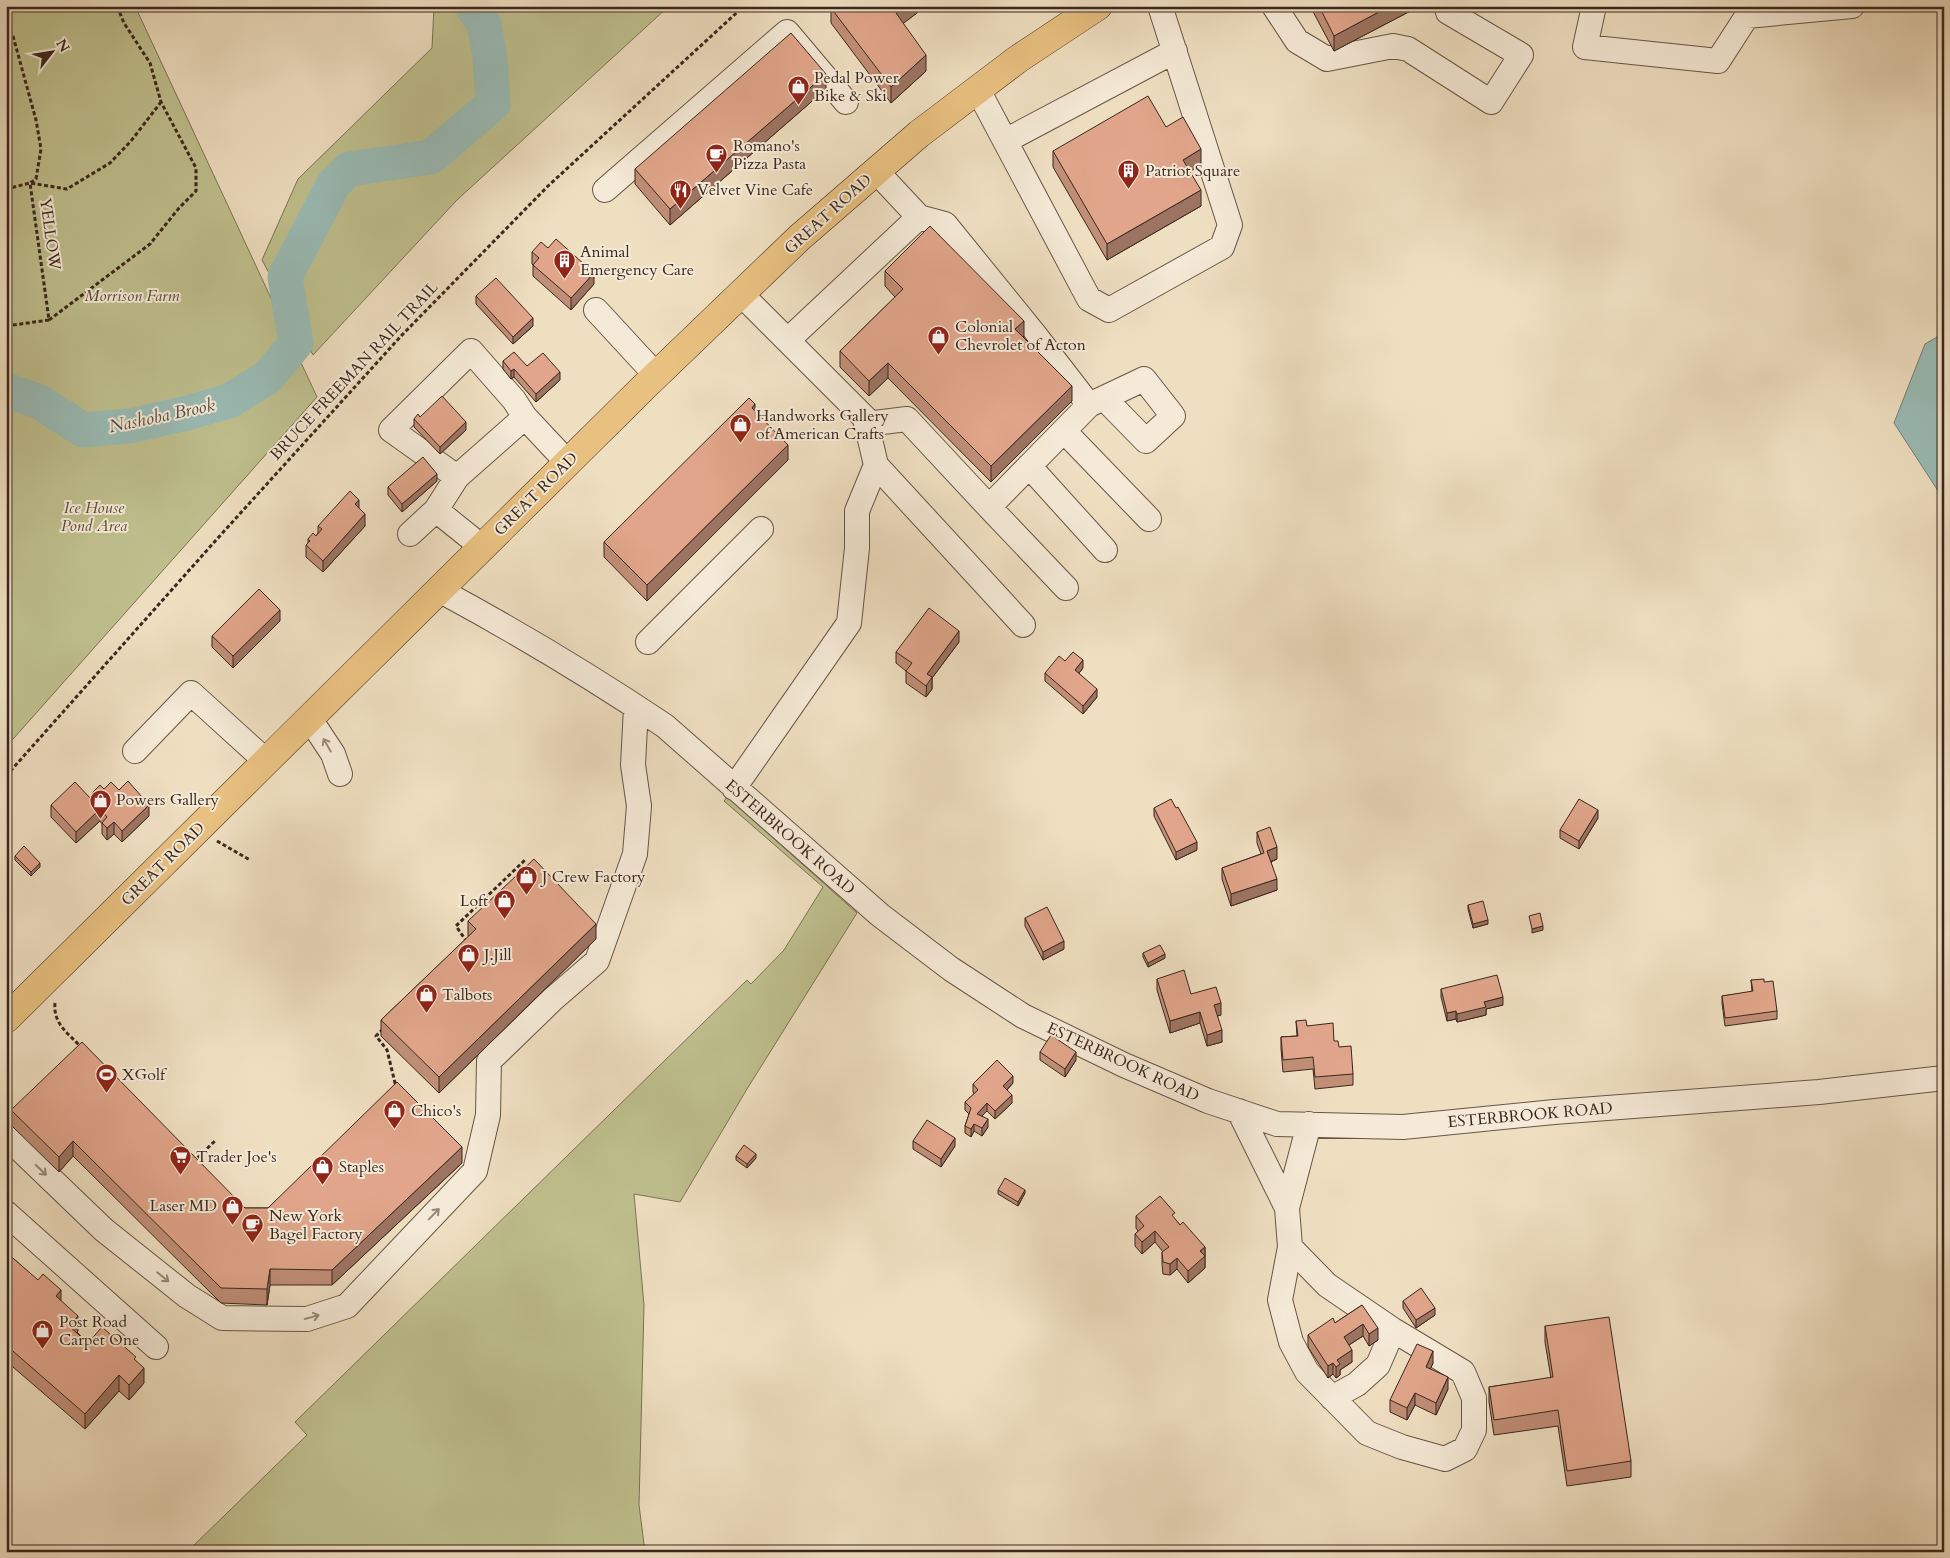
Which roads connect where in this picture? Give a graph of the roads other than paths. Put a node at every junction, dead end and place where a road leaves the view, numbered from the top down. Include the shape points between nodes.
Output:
1 (1160, 6) edge
2 (1274, 6) edge
3 (1594, 6) edge
4 (1852, 6) edge
5 (1086, 9) edge
6 (1448, 12) dead end
7 (1175, 51) junction
8 (978, 90) junction
9 (846, 102) dead end
10 (1005, 141) junction
11 (876, 171) junction
12 (605, 190) dead end
13 (919, 218) junction
14 (741, 294) junction
15 (596, 310) dead end
16 (788, 340) junction
17 (656, 376) junction
18 (525, 417) junction
19 (866, 424) junction
20 (1064, 430) junction
21 (568, 462) junction
22 (876, 465) junction
23 (1029, 466) junction
24 (457, 477) junction
25 (989, 507) junction
26 (436, 510) junction
27 (1149, 519) dead end
28 (760, 529) dead end
29 (410, 534) dead end
30 (482, 547) junction
31 (1105, 550) dead end
32 (1066, 588) dead end
33 (440, 590) junction
34 (1023, 625) dead end
35 (648, 642) dead end
36 (636, 707) junction
37 (310, 718) junction
38 (135, 751) dead end
39 (267, 762) junction
40 (340, 774) dead end
41 (734, 788) junction
42 (6, 1019) edge
43 (1944, 1078) edge
44 (1239, 1111) junction
45 (1309, 1124) junction
46 (6, 1136) edge
47 (1287, 1208) junction
48 (6, 1213) edge
49 (1290, 1247) junction
50 (1393, 1330) junction
51 (156, 1347) dead end
52 (1332, 1398) junction

1 - 7 street
2 - 6 street via 1297,41 1328,59 1393,46 1408,49 1491,102 1521,54
3 - 4 street via 1585,47 1718,60 1747,16
5 - 8 main road, GREAT ROAD
7 - 10 street
7 - 10 street via 1230,225 1222,247 1110,310 1089,299
8 - 10 street
8 - 11 main road, GREAT ROAD
9 - 12 street via 787,32
11 - 13 street
11 - 14 main road, GREAT ROAD
13 - 16 street
13 - 20 street via 945,224 1036,335 1097,402
14 - 16 street
14 - 17 main road, GREAT ROAD
15 - 17 street
16 - 19 street via 865,418
17 - 21 main road, GREAT ROAD
18 - 21 street
18 - 24 street
18 - 24 street via 471,351 391,430
19 - 22 street
19 - 25 street via 906,419
20 - 23 street
20 - 27 street
21 - 30 main road, GREAT ROAD
22 - 34 street
22 - 41 street via 857,512 850,623
23 - 25 street
23 - 31 street
24 - 26 street
25 - 32 street
26 - 29 street
26 - 30 street
28 - 35 street
30 - 33 main road, GREAT ROAD
33 - 36 street, ESTERBROOK ROAD via 520,634
33 - 37 main road, GREAT ROAD
36 - 41 street, ESTERBROOK ROAD via 665,726
46 -> 36 street via 104,1230 187,1296 222,1318 307,1319 347,1306 475,1171 488,1114 489,1060 597,961 635,854 639,806 633,765
37 - 39 main road, GREAT ROAD
40 -> 37 street
38 - 39 street via 191,694
39 - 42 main road, GREAT ROAD
41 - 44 street, ESTERBROOK ROAD via 880,916 951,969 1023,1016 1124,1065
43 - 45 street, ESTERBROOK ROAD via 1819,1092 1403,1127
44 - 45 street, ESTERBROOK ROAD via 1277,1124
44 - 47 street
45 - 47 street
47 - 49 street
48 - 51 street
49 - 50 street via 1327,1285
49 - 52 street via 1280,1300 1291,1342 1307,1372
50 - 52 street via 1378,1364 1357,1384
50 - 52 street via 1463,1372 1474,1398 1474,1430 1466,1448 1446,1459 1402,1447 1367,1433

